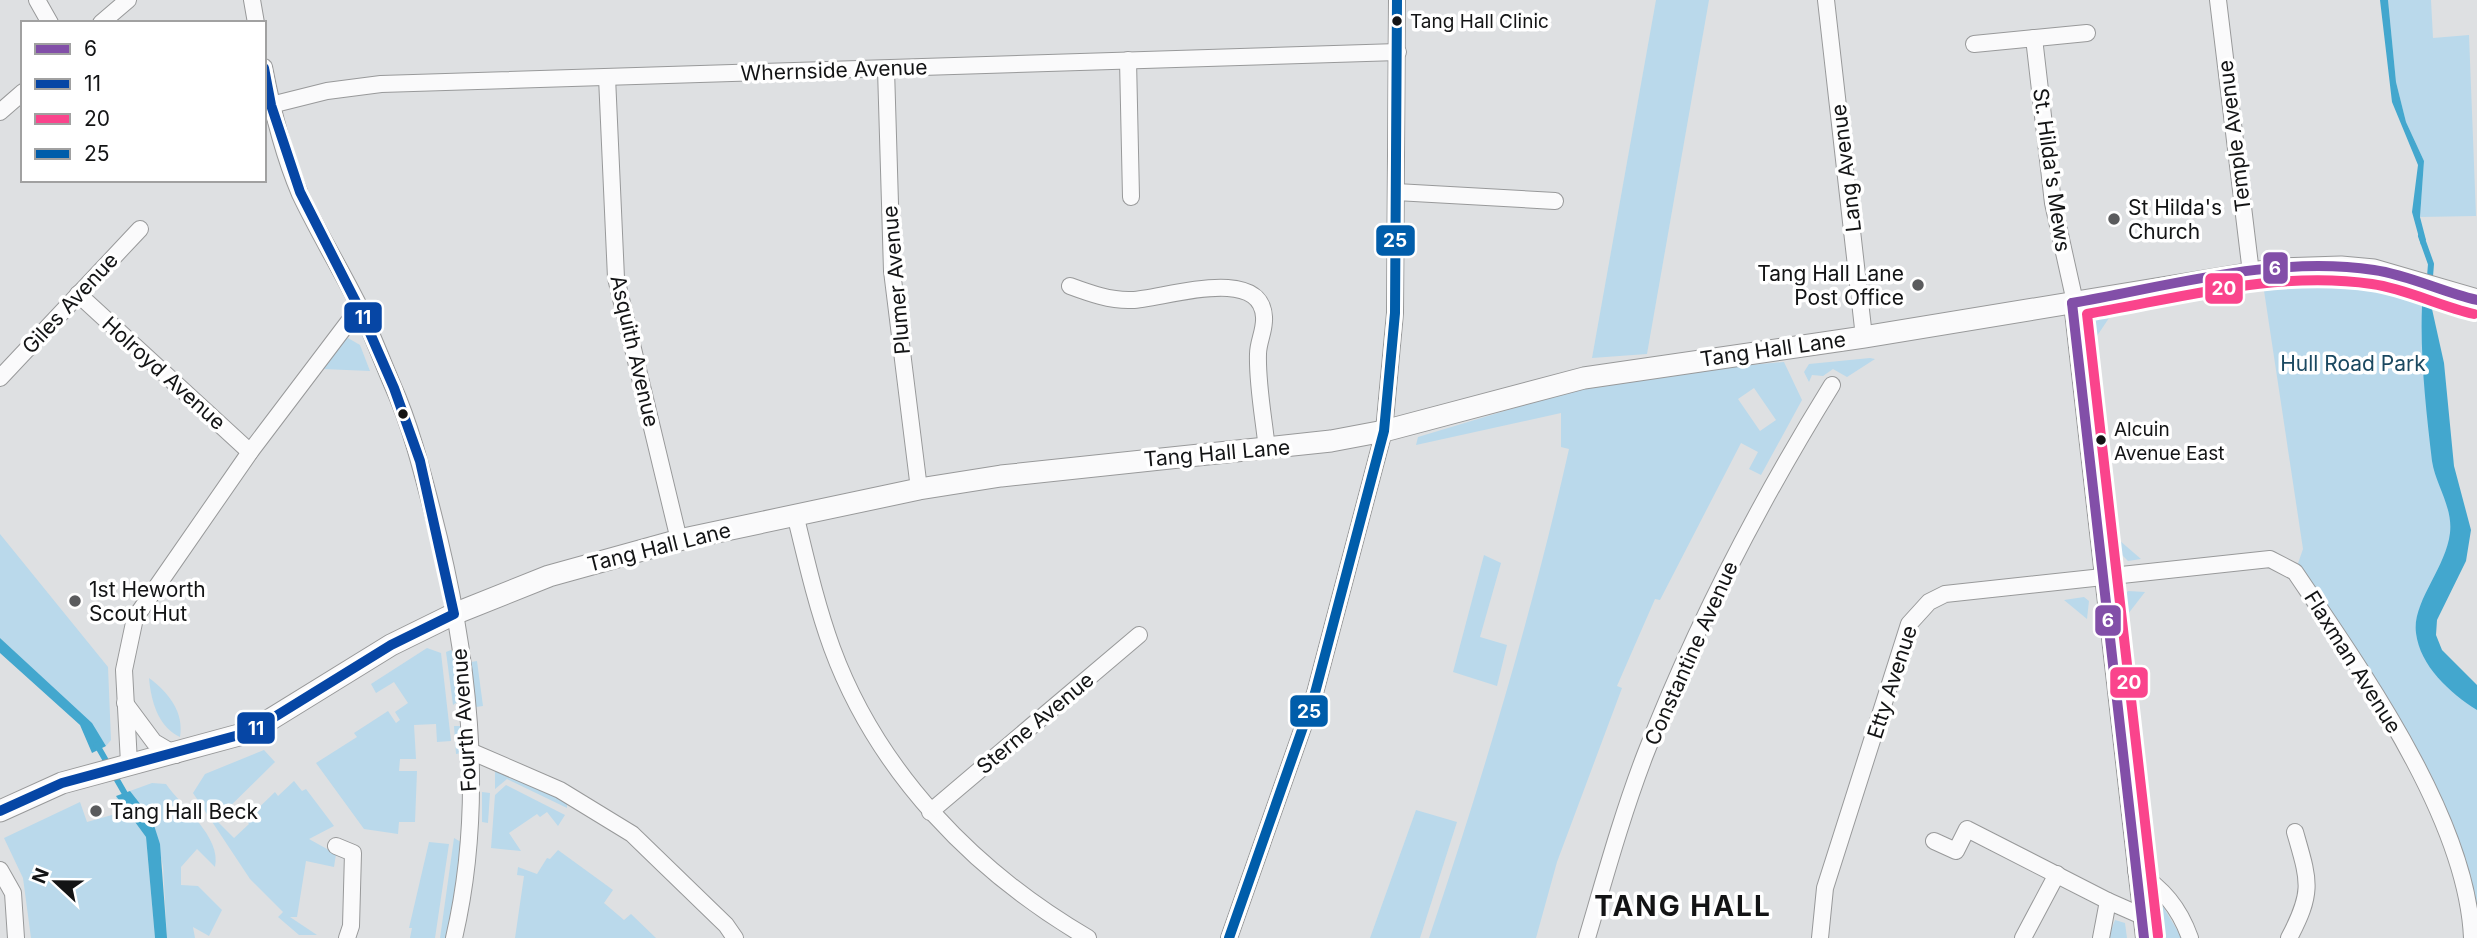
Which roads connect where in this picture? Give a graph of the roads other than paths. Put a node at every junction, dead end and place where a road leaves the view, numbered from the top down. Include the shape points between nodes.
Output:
1 (37, 0) edge
2 (128, 0) edge
3 (251, 0) edge
4 (1397, 0) edge
5 (1826, 0) edge
6 (2218, 0) edge
7 (49, 21) edge
8 (103, 21) edge
9 (256, 21) edge
10 (2087, 33) dead end
11 (2034, 38) junction
12 (1974, 44) dead end
13 (1398, 52) junction
14 (1128, 60) junction
15 (886, 69) junction
16 (607, 77) junction
17 (266, 78) edge
18 (21, 94) edge
19 (271, 105) junction
20 (0, 112) edge
21 (1396, 192) junction
22 (1131, 197) dead end
23 (1555, 201) dead end
24 (140, 229) dead end
25 (2251, 273) junction
26 (1070, 286) dead end
27 (78, 294) junction
28 (2477, 300) edge
29 (2073, 302) junction
30 (359, 308) junction
31 (1864, 337) junction
32 (0, 378) edge
33 (1832, 385) dead end
34 (1384, 431) junction
35 (1267, 450) junction
36 (250, 452) junction
37 (919, 489) junction
38 (795, 514) junction
39 (678, 540) junction
40 (2103, 579) junction
41 (454, 614) junction
42 (1139, 635) dead end
43 (125, 702) junction
44 (470, 751) junction
45 (176, 755) junction
46 (129, 763) junction
47 (0, 811) edge
48 (930, 812) junction
49 (2295, 832) dead end
50 (1934, 841) dead end
51 (336, 846) dead end
52 (0, 870) edge
53 (2136, 871) junction
54 (2057, 874) junction
55 (2108, 901) junction
56 (2142, 916) junction
57 (16, 938) edge
58 (347, 938) edge
59 (454, 938) edge
60 (735, 938) edge
61 (1088, 938) edge
62 (1229, 938) edge
63 (1587, 938) edge
64 (1820, 938) edge
65 (2023, 938) edge
66 (2101, 938) edge
67 (2144, 938) edge
68 (2190, 938) edge
69 (2289, 938) edge
70 (2472, 938) edge

1 - 7 street
2 - 8 street
3 - 9 street
4 - 13 street
5 - 31 street, Lang Avenue
6 - 25 street, Temple Avenue
10 - 11 street
11 - 12 street
11 - 29 street, St. Hilda's Mews via 2053,203
13 - 14 street, Whernside Avenue
13 - 21 street
14 - 15 street, Whernside Avenue
14 - 22 street
15 - 16 street, Whernside Avenue
15 - 37 street, Plumer Avenue via 892,271
16 - 19 street, Whernside Avenue via 381,84
16 - 39 street, Asquith Avenue via 616,278
17 - 19 street, Fourth Avenue
18 - 20 street
19 - 30 street, Fourth Avenue via 300,192
21 - 23 street
21 - 34 street via 1395,313
24 - 27 street, Giles Avenue
25 - 28 street, Tang Hall Lane via 2341,267 2374,270
25 - 29 street, Tang Hall Lane
26 - 35 street via 1089,301 1218,288 1249,292 1260,303 1264,317 1258,354
27 - 32 street, Giles Avenue
27 - 36 street, Holroyd Avenue
29 - 31 street, Tang Hall Lane
29 - 40 street, St. Hilda's Mews
30 - 36 street
30 - 41 street, Fourth Avenue via 419,461
31 - 34 street, Tang Hall Lane via 1584,378
33 - 63 street, Constantine Avenue via 1737,551 1680,670 1644,757
34 - 35 street, Tang Hall Lane
34 - 62 street via 1315,693
35 - 37 street, Tang Hall Lane via 1108,463
36 - 43 street via 135,618 124,670
37 - 38 street, Tang Hall Lane
38 - 39 street, Tang Hall Lane
38 - 48 street via 838,661 894,765
39 - 41 street, Tang Hall Lane via 549,576
40 - 53 street, St. Hilda's Mews
40 - 64 street, Etty Avenue via 1945,594 1918,611 1909,624 1825,888
40 - 70 street, Flaxman Avenue via 2270,559 2295,572 2406,748 2451,840 2466,887
41 - 44 street, Fourth Avenue via 466,681
41 - 45 street, Tang Hall Lane via 391,645 250,732
42 - 48 street, Sterne Avenue
43 - 45 street via 154,742
43 - 46 street
44 - 59 street, Fourth Avenue via 470,826
44 - 60 street via 560,790 632,834
45 - 46 street, Tang Hall Lane
46 - 47 street, Tang Hall Lane via 62,783
48 - 61 street via 1000,881
49 - 69 street via 2308,881 2307,898
50 - 54 street via 1956,851 1967,829
51 - 58 street via 360,849
52 - 57 street via 13,893
53 - 56 street, St. Hilda's Mews
53 - 68 street via 2175,904
54 - 55 street
54 - 65 street
55 - 56 street
55 - 66 street
56 - 67 street, St. Hilda's Mews

